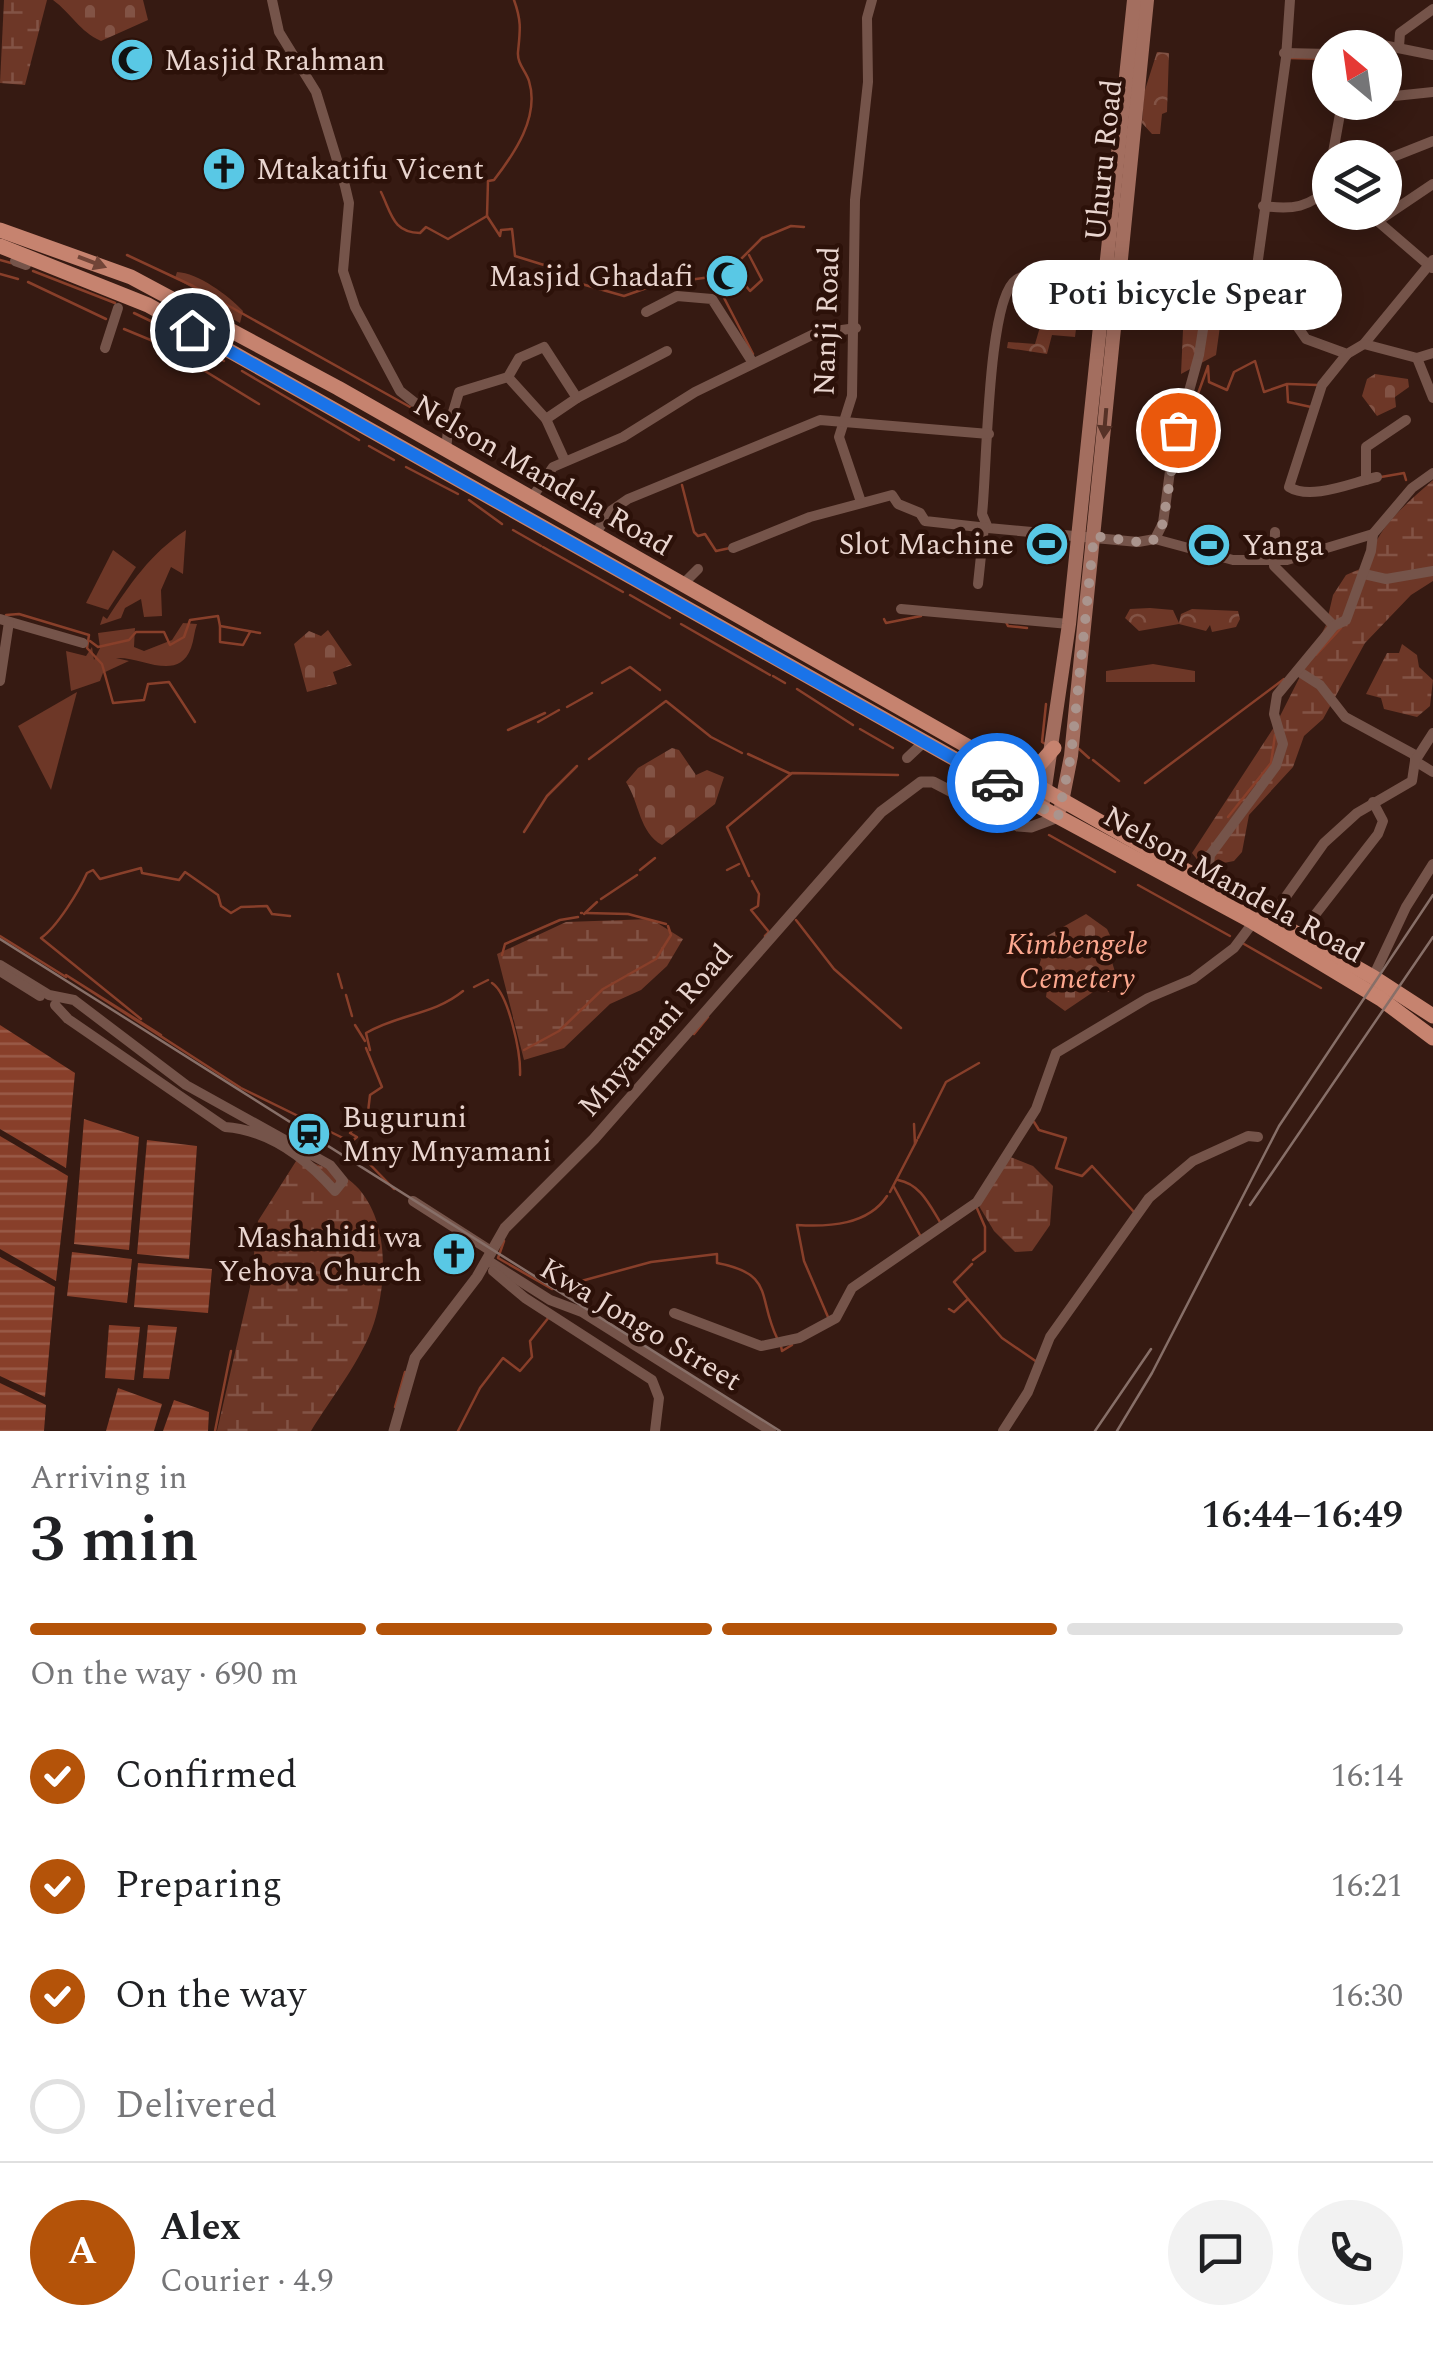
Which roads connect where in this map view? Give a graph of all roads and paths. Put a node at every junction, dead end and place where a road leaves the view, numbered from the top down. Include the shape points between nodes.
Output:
1 (272, 0) edge
2 (872, 0) edge
3 (1134, 0) edge
4 (1147, 0) edge
5 (1290, 0) edge
6 (1433, 9) edge
7 (1402, 32) edge
8 (1402, 48) edge
9 (1284, 53) junction
10 (1312, 54) edge
11 (1433, 56) edge
12 (1433, 92) edge
13 (1402, 96) edge
14 (1433, 142) edge
15 (1402, 154) edge
16 (1433, 184) edge
17 (1312, 203) edge
18 (1402, 204) edge
19 (1263, 206) junction
20 (0, 230) edge
21 (1390, 230) edge
22 (0, 246) edge
23 (1432, 264) edge
24 (1112, 277) junction
25 (1255, 281) junction
26 (118, 308) dead end
27 (646, 312) dead end
28 (856, 328) junction
29 (1364, 344) junction
30 (106, 348) dead end
31 (667, 351) dead end
32 (1433, 352) edge
33 (1347, 354) junction
34 (1417, 358) junction
35 (753, 362) junction
36 (508, 377) junction
37 (577, 398) junction
38 (1433, 398) edge
39 (546, 419) junction
40 (846, 420) junction
41 (1406, 420) dead end
42 (442, 427) junction
43 (989, 434) junction
44 (446, 450) junction
45 (566, 462) junction
46 (1433, 473) edge
47 (524, 495) junction
48 (861, 502) junction
49 (520, 513) junction
50 (986, 528) junction
51 (1275, 532) dead end
52 (1077, 534) junction
53 (1373, 534) junction
54 (594, 535) junction
55 (1094, 536) junction
56 (1155, 539) junction
57 (733, 548) dead end
58 (1274, 560) junction
59 (698, 568) dead end
60 (1433, 571) edge
61 (1364, 574) junction
62 (688, 579) dead end
63 (978, 584) dead end
64 (901, 609) dead end
65 (4, 620) edge
66 (1069, 624) junction
67 (1334, 626) junction
68 (83, 643) dead end
69 (1298, 670) junction
70 (0, 680) edge
71 (1433, 734) edge
72 (924, 742) junction
73 (1054, 748) junction
74 (908, 758) dead end
75 (1415, 761) junction
76 (1433, 772) edge
77 (1010, 774) junction
78 (1373, 802) junction
79 (1043, 809) junction
80 (1060, 810) junction
81 (1433, 864) edge
82 (1207, 884) junction
83 (1261, 918) junction
84 (1304, 938) junction
85 (0, 968) edge
86 (1373, 977) junction
87 (55, 1005) junction
88 (1433, 1016) edge
89 (95, 1020) junction
90 (1433, 1038) edge
91 (1258, 1137) dead end
92 (413, 1201) dead end
93 (487, 1258) junction
94 (674, 1313) dead end
95 (394, 1431) edge
96 (655, 1431) edge
97 (770, 1431) edge
98 (1003, 1431) edge

1 - 42 street via 279,32 316,92 344,186 343,271 355,307 400,391
2 - 28 street, Nanji Road via 855,200
3 - 24 main road, Uhuru Road via 1110,229
4 - 24 main road, Uhuru Road
5 - 9 street
6 - 7 street
8 - 11 street
9 - 10 street
9 - 19 street
12 - 13 street
14 - 15 street
16 - 18 street
17 - 19 street
19 - 25 street
20 -> 44 main road, Nelson Mandela Road via 131,277
21 - 23 street
22 - 49 main road, Nelson Mandela Road via 148,305
23 - 29 street
24 - 43 street via 1036,272 1009,285 994,343
24 - 52 main road, Uhuru Road
24 -> 55 main road, Uhuru Road
25 - 33 street via 1279,296 1306,339
25 - 56 street via 1222,280 1208,290
26 - 30 street
27 - 35 street via 677,296 712,299
28 - 35 street via 814,334
28 - 40 street, Nanji Road
29 - 33 street
29 - 34 street
31 - 37 street
32 - 34 street
33 - 41 street via 1319,391 1290,487 1328,490 1372,478 1366,447
34 - 38 street
35 - 45 street
36 - 37 street via 519,358 544,347
36 - 39 street
36 - 42 street via 458,392
37 - 39 street
39 - 45 street
40 - 43 street
40 - 48 street via 840,442
40 - 54 street, Nanji Road via 804,424 628,498
42 - 44 street
43 - 50 street
44 - 47 main road, Nelson Mandela Road
45 - 47 street
46 - 53 street
47 - 49 street
47 - 54 main road, Nelson Mandela Road
48 - 50 street via 892,495 925,521
48 - 57 street
49 - 72 main road, Nelson Mandela Road
50 - 52 street
50 - 63 street
51 - 58 street
52 - 55 street
52 - 66 main road, Uhuru Road
53 - 58 street
53 - 61 street
54 - 77 main road, Nelson Mandela Road
55 - 56 street
55 - 80 main road, Uhuru Road
56 - 58 street via 1232,560
58 - 67 street
59 - 62 street
60 - 61 street via 1386,579
61 - 67 street via 1346,620
64 - 66 street
65 - 68 street
65 - 70 street
66 - 73 main road, Uhuru Road
67 - 69 street
69 - 75 street via 1344,717 1415,754
69 - 82 street via 1274,704 1283,744 1276,766 1210,855
71 - 75 street
72 - 74 street
72 - 79 main road, Nelson Mandela Road
73 - 77 main road via 1038,766
73 - 79 main road, Uhuru Road
75 - 76 street
75 - 78 street via 1407,786
77 - 79 main road, Nelson Mandela Road
78 - 83 street via 1323,844
78 - 84 street via 1382,820 1378,834
79 - 80 main road
79 - 80 street
79 - 93 street, Mnyamani Road via 1030,827 921,782 891,802 594,1138 520,1210
80 - 82 main road, Nelson Mandela Road
80 - 83 main road, Nelson Mandela Road
81 - 86 street
82 - 83 main road, Nelson Mandela Road
83 - 84 main road, Nelson Mandela Road
83 - 90 main road, Nelson Mandela Road
83 - 94 street via 1193,979 1056,1052 1036,1109 977,1202 852,1288 836,1318 769,1346
84 - 86 main road, Nelson Mandela Road
85 - 87 street
85 - 89 street via 74,1000
86 - 88 main road, Nelson Mandela Road
87 - 89 street
87 - 89 street via 225,1127 248,1129 305,1158 335,1191 342,1182 330,1166 186,1085
91 - 98 street via 1193,1161 1149,1198 1050,1337
92 - 93 street
93 - 95 street, Mnyamani Road via 415,1358
93 - 96 street, Kwa Jongo Street via 525,1298 652,1380 660,1398
93 - 97 street, Kwa Jongo Street

